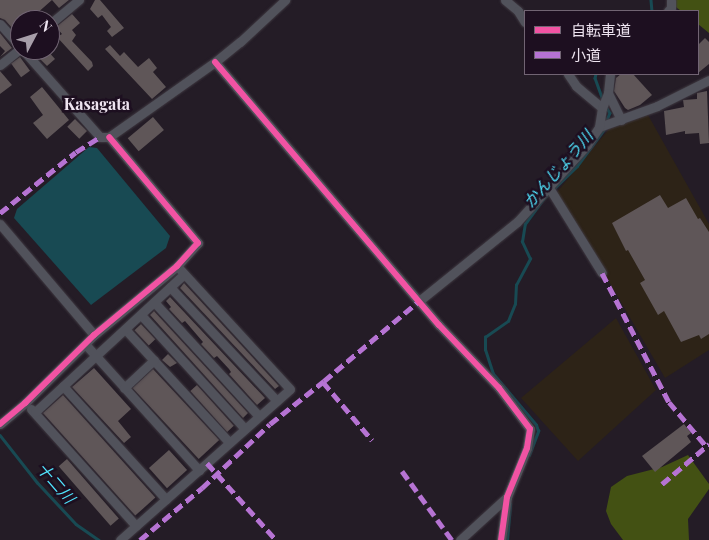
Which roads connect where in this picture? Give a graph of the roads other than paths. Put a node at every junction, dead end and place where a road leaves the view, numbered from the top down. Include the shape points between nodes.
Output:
1 (79, 0) edge
2 (285, 0) edge
3 (505, 0) edge
4 (60, 16) edge
5 (524, 20) edge
6 (0, 24) edge
7 (10, 35) edge
8 (10, 57) edge
9 (32, 60) edge
10 (215, 62) junction
11 (0, 65) edge
12 (569, 75) edge
13 (610, 75) edge
14 (709, 80) edge
15 (608, 93) junction
16 (602, 108) junction
17 (621, 120) junction
18 (599, 127) junction
19 (109, 137) junction
20 (548, 186) junction
21 (0, 224) edge
22 (177, 266) junction
23 (602, 273) dead end
24 (184, 274) junction
25 (170, 287) junction
26 (419, 301) junction
27 (154, 302) junction
28 (140, 315) junction
29 (125, 329) junction
30 (94, 335) junction
31 (86, 345) junction
32 (96, 356) junction
33 (154, 360) junction
34 (63, 386) junction
35 (124, 388) junction
36 (277, 401) junction
37 (25, 403) junction
38 (35, 412) junction
39 (259, 416) junction
40 (0, 424) edge
41 (245, 428) junction
42 (230, 442) junction
43 (199, 470) junction
44 (508, 497) junction
45 (166, 499) junction
46 (136, 526) junction
47 (120, 540) edge
48 (460, 540) edge
49 (501, 540) edge

1 - 4 street
2 - 10 street
3 - 5 street
6 - 7 street
8 - 11 street
9 - 19 street via 100,137
10 - 19 street
10 - 26 street
12 - 16 street via 576,86
13 - 15 street
14 - 17 street
15 - 16 street
15 - 17 street
16 - 18 street
17 - 18 street
18 - 20 street via 588,145
19 - 22 street via 198,243
20 - 23 street
20 - 26 street via 517,222
21 - 30 street
22 - 24 street
22 - 30 street
24 - 25 street
24 - 36 street via 290,389
25 - 27 street
25 - 36 street
26 - 44 street via 499,388 530,430 527,448
27 - 28 street
27 - 39 street
28 - 29 street
28 - 41 street
29 - 32 street
29 - 33 street
30 - 31 street
31 - 32 street
31 - 37 street
32 - 34 street
32 - 35 street
33 - 35 street
33 - 42 street
34 - 38 street
34 - 45 street
35 - 43 street
36 - 39 street
37 - 38 street
37 - 40 street
38 - 46 street
39 - 41 street
41 - 42 street
42 - 43 street
43 - 45 street
44 - 48 street
44 - 49 street
45 - 46 street
46 - 47 street

